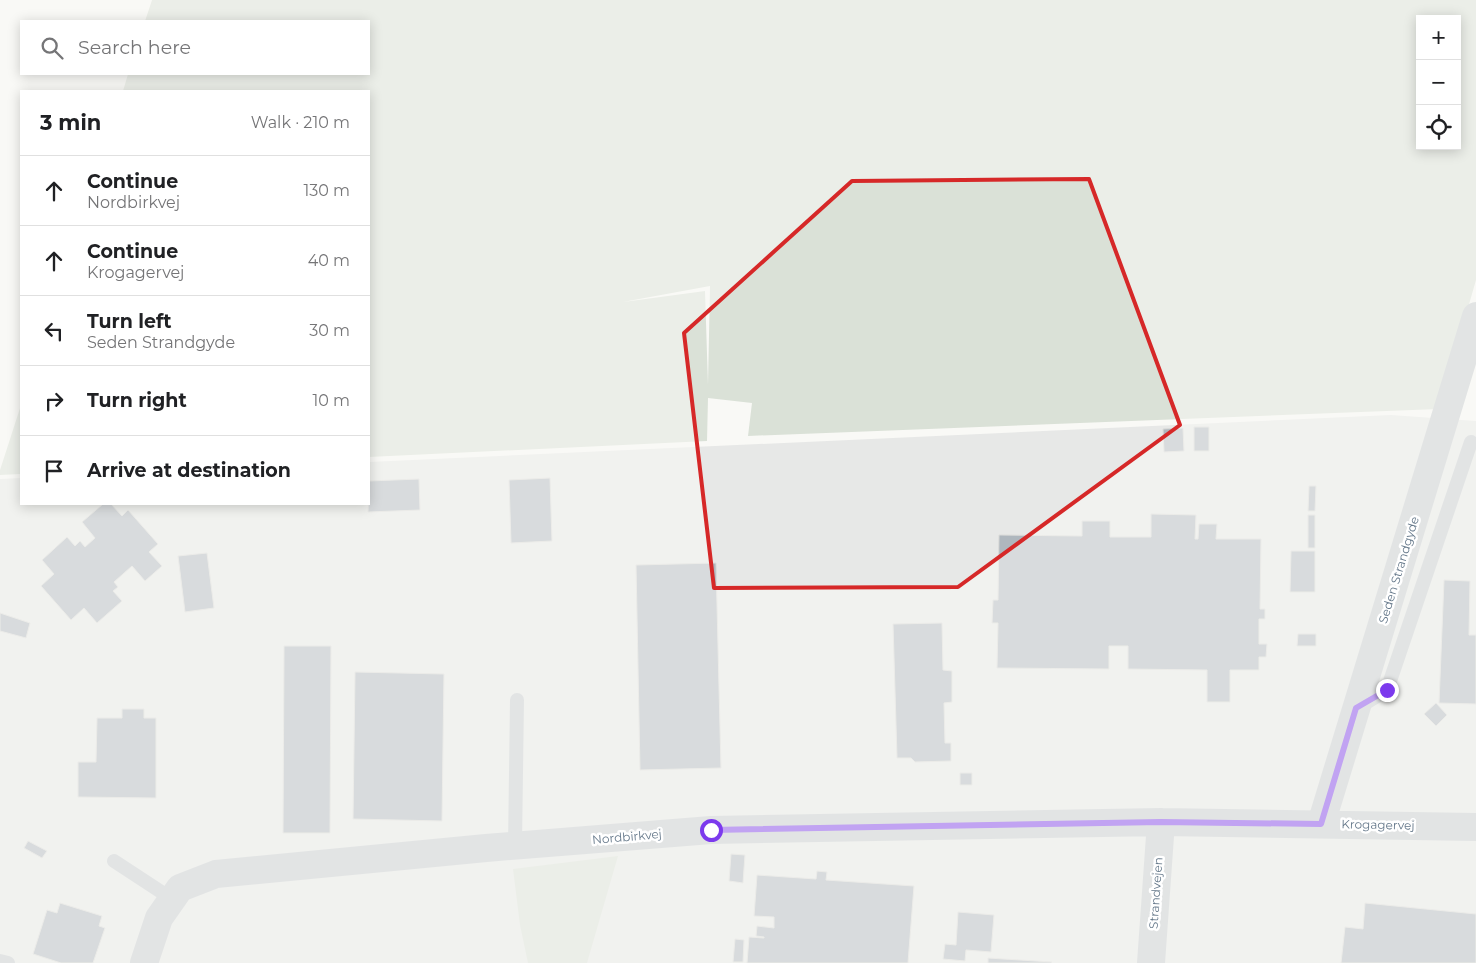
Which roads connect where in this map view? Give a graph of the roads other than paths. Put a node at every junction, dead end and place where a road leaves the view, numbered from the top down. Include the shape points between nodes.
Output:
1 (1476, 316) edge
2 (1471, 442) dead end
3 (517, 700) dead end
4 (1356, 708) junction
5 (1161, 822) junction
6 (1321, 824) junction
7 (1476, 827) edge
8 (515, 845) junction
9 (114, 861) dead end
10 (172, 899) junction
11 (0, 961) edge
12 (8, 963) edge
13 (144, 963) edge
14 (1150, 963) edge

1 - 4 street, Seden Strandgyde
2 - 4 lane via 1387,690
3 - 8 lane
4 - 6 street, Seden Strandgyde
5 - 6 street, Krogagervej
5 - 8 street, Nordbirkvej via 711,830
5 - 14 street, Strandvejen
6 - 7 street, Krogagervej
8 - 10 street, Nordbirkvej via 216,874 180,888
9 - 10 lane
10 - 13 street, Nordbirkvej via 160,918
11 - 12 lane

